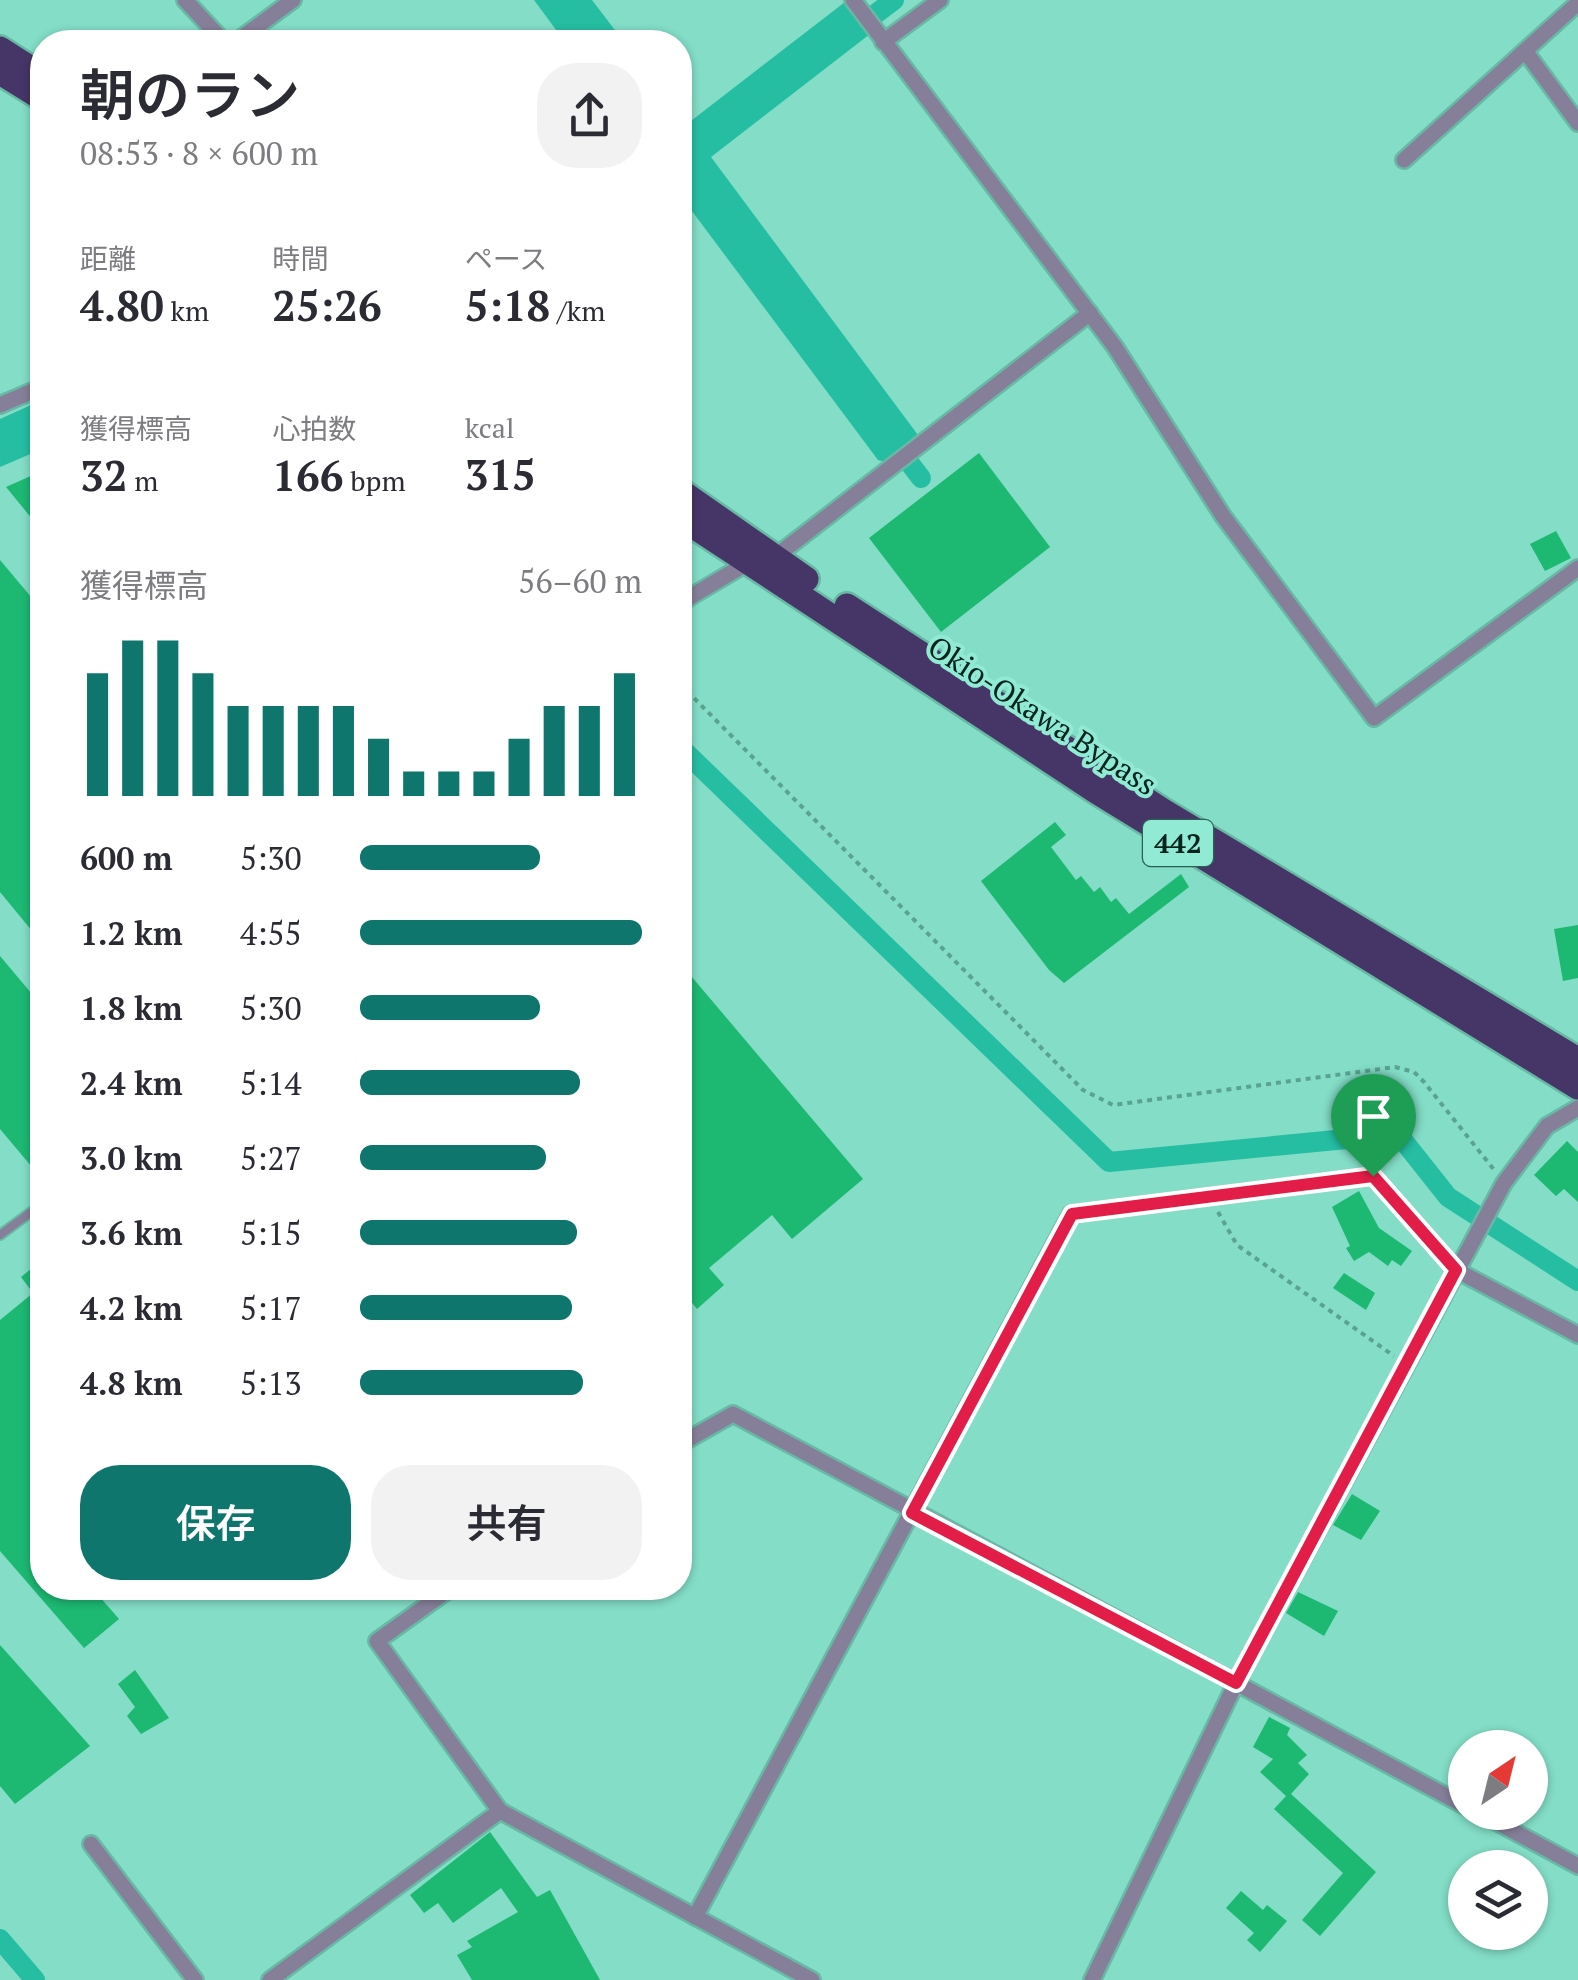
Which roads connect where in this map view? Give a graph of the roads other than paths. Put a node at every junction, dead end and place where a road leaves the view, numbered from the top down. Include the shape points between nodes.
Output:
1 (185, 0) edge
2 (293, 0) edge
3 (853, 0) edge
4 (940, 0) edge
5 (1578, 4) edge
6 (213, 30) edge
7 (252, 30) edge
8 (883, 42) junction
9 (0, 49) edge
10 (1525, 51) junction
11 (30, 68) edge
12 (0, 72) edge
13 (30, 91) edge
14 (1578, 123) edge
15 (1404, 160) dead end
16 (1090, 313) junction
17 (30, 392) edge
18 (0, 405) edge
19 (692, 501) edge
20 (692, 523) edge
21 (1578, 568) edge
22 (778, 570) junction
23 (692, 599) edge
24 (1578, 1060) edge
25 (1578, 1087) edge
26 (1578, 1108) edge
27 (30, 1213) edge
28 (0, 1235) edge
29 (1456, 1270) junction
30 (1578, 1335) edge
31 (692, 1437) edge
32 (912, 1513) junction
33 (433, 1600) edge
34 (1236, 1683) junction
35 (1448, 1797) edge
36 (500, 1811) junction
37 (1511, 1830) edge
38 (91, 1844) dead end
39 (1578, 1866) edge
40 (695, 1917) junction
41 (194, 1980) edge
42 (270, 1980) edge
43 (812, 1980) edge
44 (1092, 1980) edge

1 - 6 street
2 - 7 street
3 - 8 street
4 - 8 street
5 - 10 street
8 - 16 street
9 - 11 highway
10 - 14 street
10 - 15 street
12 - 13 highway
16 - 21 street via 1223,516 1374,718
16 - 22 street
17 - 18 street
19 - 22 highway, Okio-Okawa Bypass / 442
20 - 22 highway, Okio-Okawa Bypass / 442
22 - 23 street
22 - 24 highway, Okio-Okawa Bypass / 442
22 - 25 highway, Okio-Okawa Bypass / 442 via 1207,861
26 - 29 street via 1547,1126 1504,1183
27 - 28 lane
29 - 30 street
29 - 32 street via 1373,1176 1072,1214
29 - 34 street
31 - 32 street via 734,1414
32 - 34 street
32 - 40 street
33 - 36 street via 377,1641
34 - 35 street
34 - 44 street
36 - 40 street
36 - 42 street
37 - 39 street
38 - 41 street
40 - 43 street

